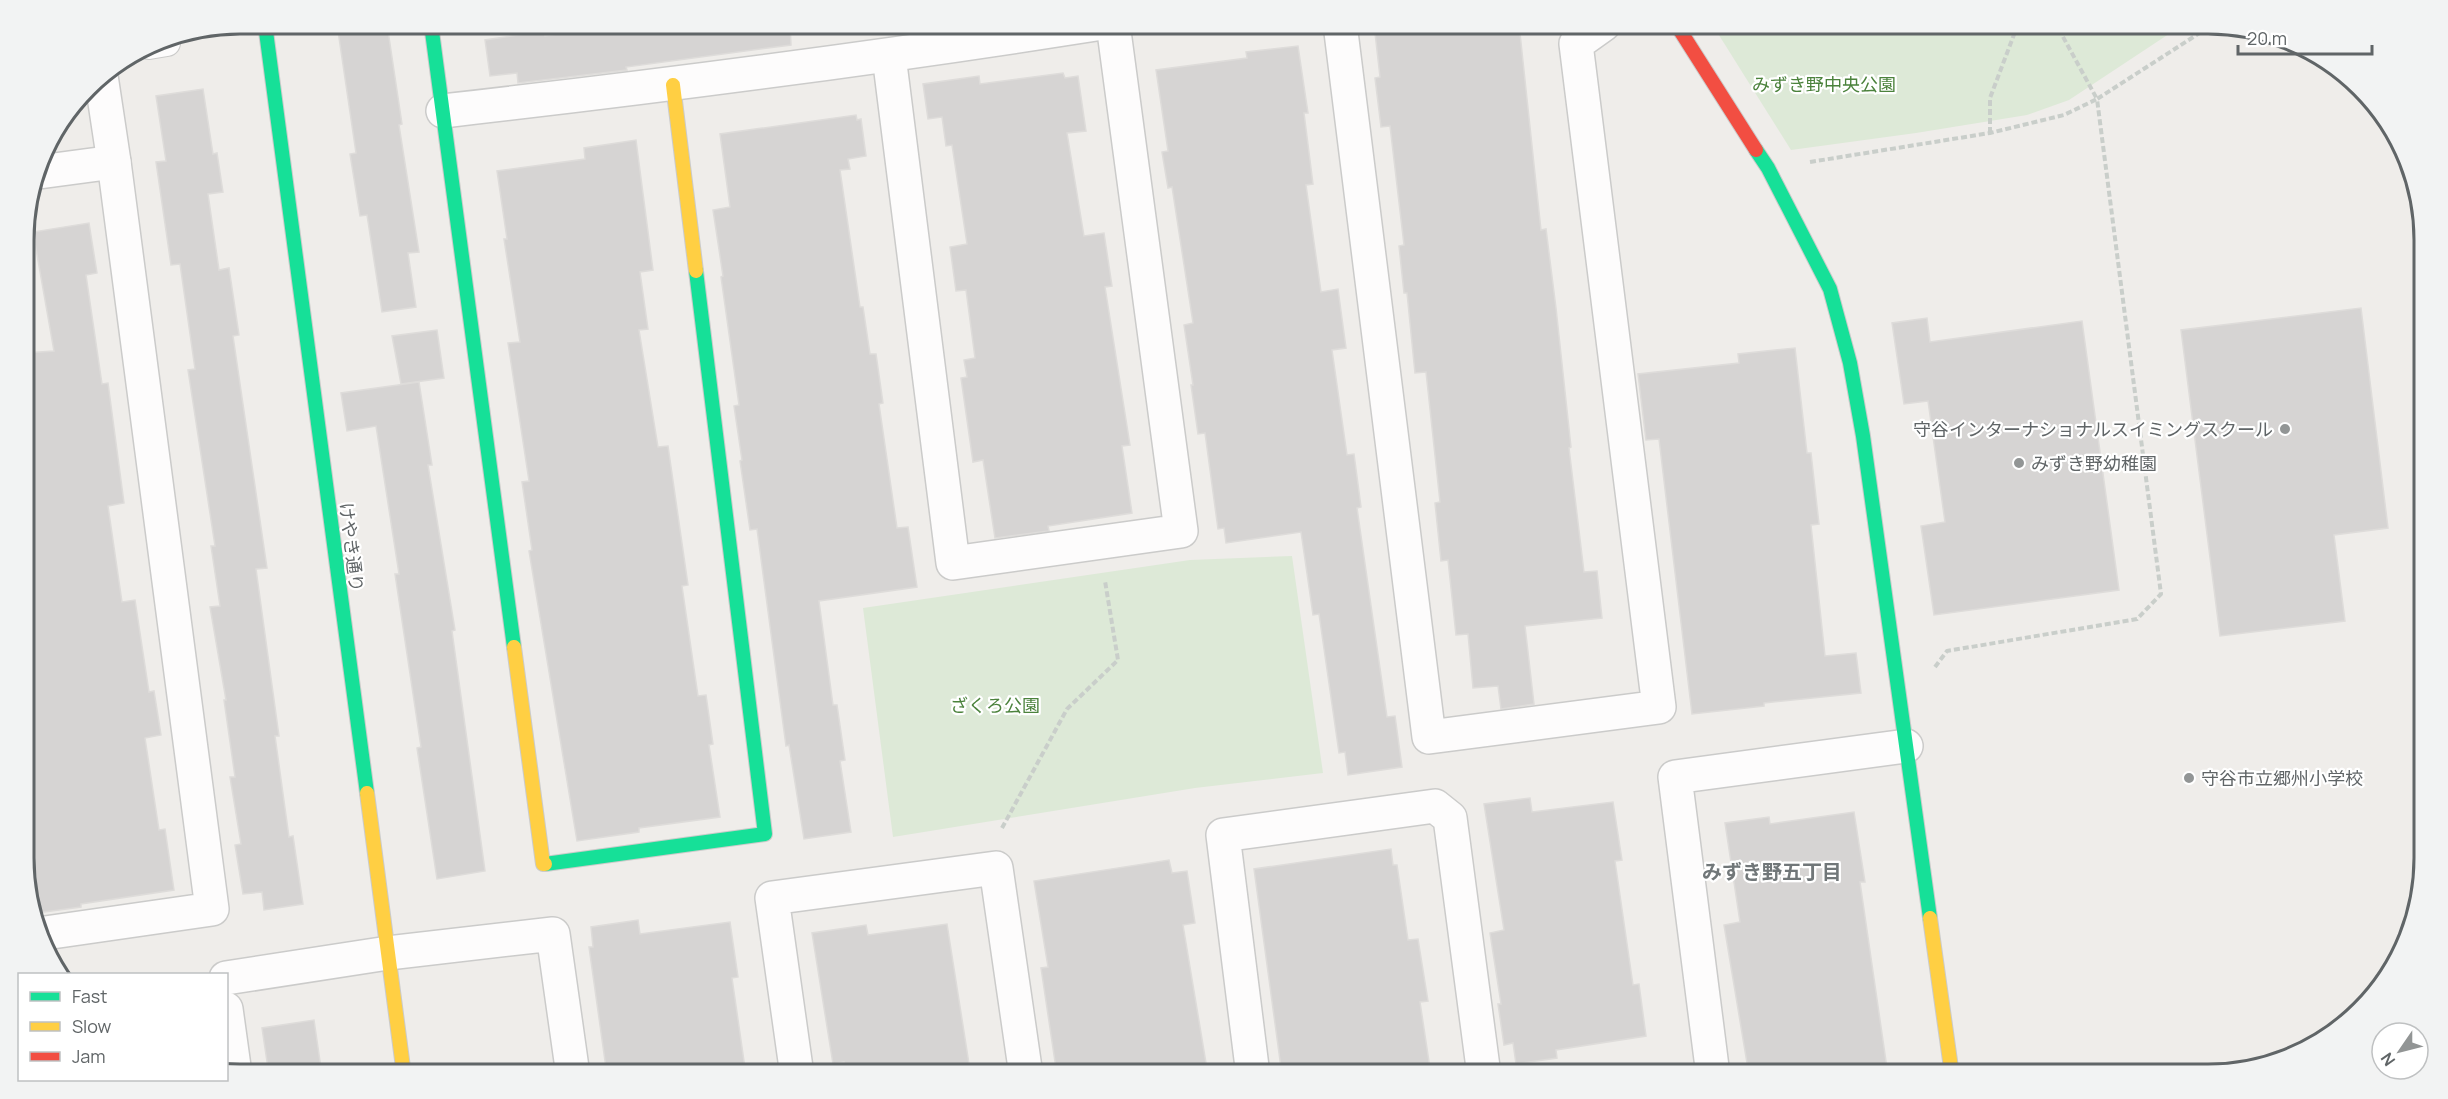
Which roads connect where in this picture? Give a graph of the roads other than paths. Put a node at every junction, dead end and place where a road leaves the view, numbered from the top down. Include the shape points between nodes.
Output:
1 (1341, 34) edge
2 (1590, 34) edge
3 (1683, 34) edge
4 (266, 35) edge
5 (433, 35) edge
6 (1027, 35) edge
7 (1114, 35) edge
8 (889, 56) junction
9 (673, 84) junction
10 (103, 88) edge
11 (443, 111) junction
12 (114, 162) junction
13 (47, 171) edge
14 (1906, 746) junction
15 (49, 932) edge
16 (388, 953) junction
17 (228, 978) edge
18 (228, 1022) edge
19 (234, 1064) edge
20 (403, 1064) edge
21 (571, 1064) edge
22 (795, 1064) edge
23 (1024, 1064) edge
24 (1252, 1064) edge
25 (1483, 1064) edge
26 (1712, 1064) edge
27 (1951, 1064) edge

1 - 2 street via 1430,737 1659,706 1576,44
3 - 14 street via 1768,168 1830,289 1850,363 1863,436
4 - 16 street, けやき通り
5 - 11 street
6 - 8 street
7 - 8 street via 1181,531 953,563
8 - 9 street
9 - 11 street
9 - 11 street via 765,834 543,864
10 - 12 street
12 - 13 street
12 - 15 street via 212,909
14 - 26 street via 1675,777
14 - 27 street
16 - 17 street
16 - 20 street, けやき通り
16 - 21 street via 553,934
18 - 19 street
22 - 23 street via 772,898 996,868
24 - 25 street via 1223,835 1435,806 1450,818

